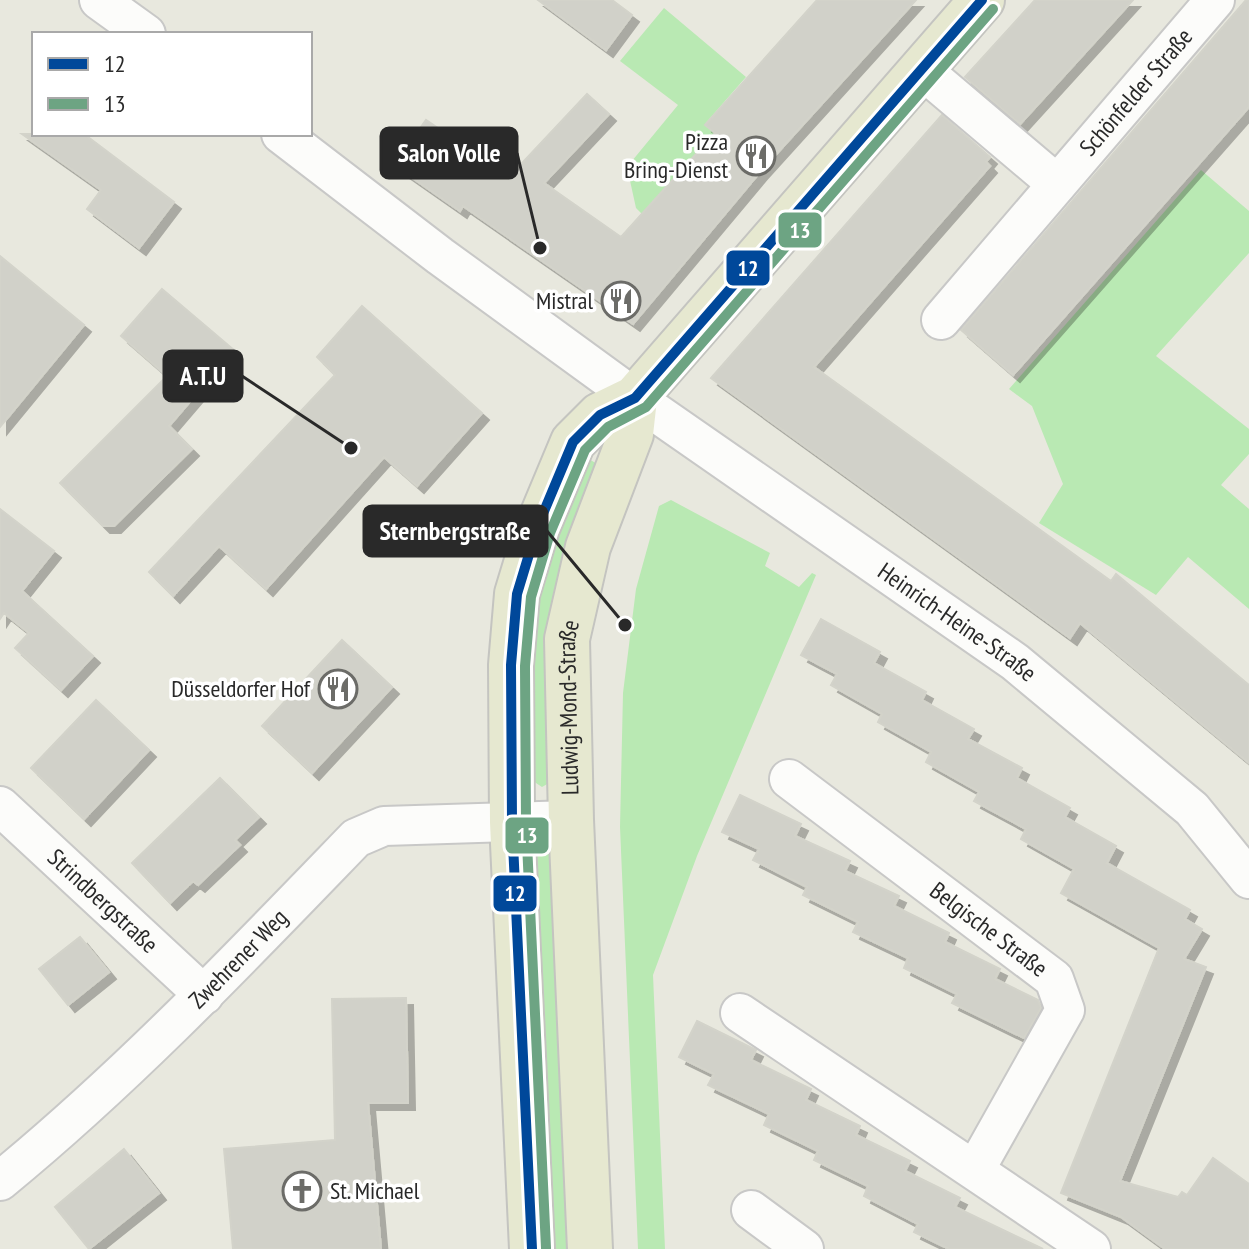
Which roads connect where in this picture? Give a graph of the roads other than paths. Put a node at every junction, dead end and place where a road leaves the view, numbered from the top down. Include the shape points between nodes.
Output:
1 (99, 0) edge
2 (982, 0) edge
3 (1215, 0) edge
4 (143, 32) edge
5 (921, 69) junction
6 (284, 136) edge
7 (1057, 184) junction
8 (941, 320) dead end
9 (635, 398) junction
10 (789, 779) dead end
11 (0, 806) edge
12 (571, 820) junction
13 (512, 822) junction
14 (1249, 879) edge
15 (204, 995) junction
16 (740, 1013) dead end
17 (975, 1170) junction
18 (0, 1181) edge
19 (751, 1210) dead end
20 (532, 1249) edge
21 (590, 1249) edge
22 (804, 1249) edge
23 (1091, 1249) edge

1 - 4 street
2 - 5 main road
3 - 7 street, Schönfelder Straße
5 - 7 street
5 - 9 main road
6 - 9 street, Heinrich-Heine-Straße
7 - 8 street, Schönfelder Straße
9 - 12 main road, Ludwig-Mond-Straße via 631,434 588,547 567,639
9 - 13 main road via 600,415 573,442 537,528 517,594 511,665
9 - 14 street, Heinrich-Heine-Straße via 1015,662 1192,809
10 - 17 street, Belgische Straße via 1054,979 1065,1010
11 - 15 street, Strindbergstraße
12 - 13 street, Zwehrener Weg
12 - 21 main road, Ludwig-Mond-Straße
13 - 15 street, Zwehrener Weg via 384,826 356,838
13 - 20 main road
15 - 18 street, Zwehrener Weg via 73,1121
16 - 17 street
17 - 23 street
19 - 22 street

